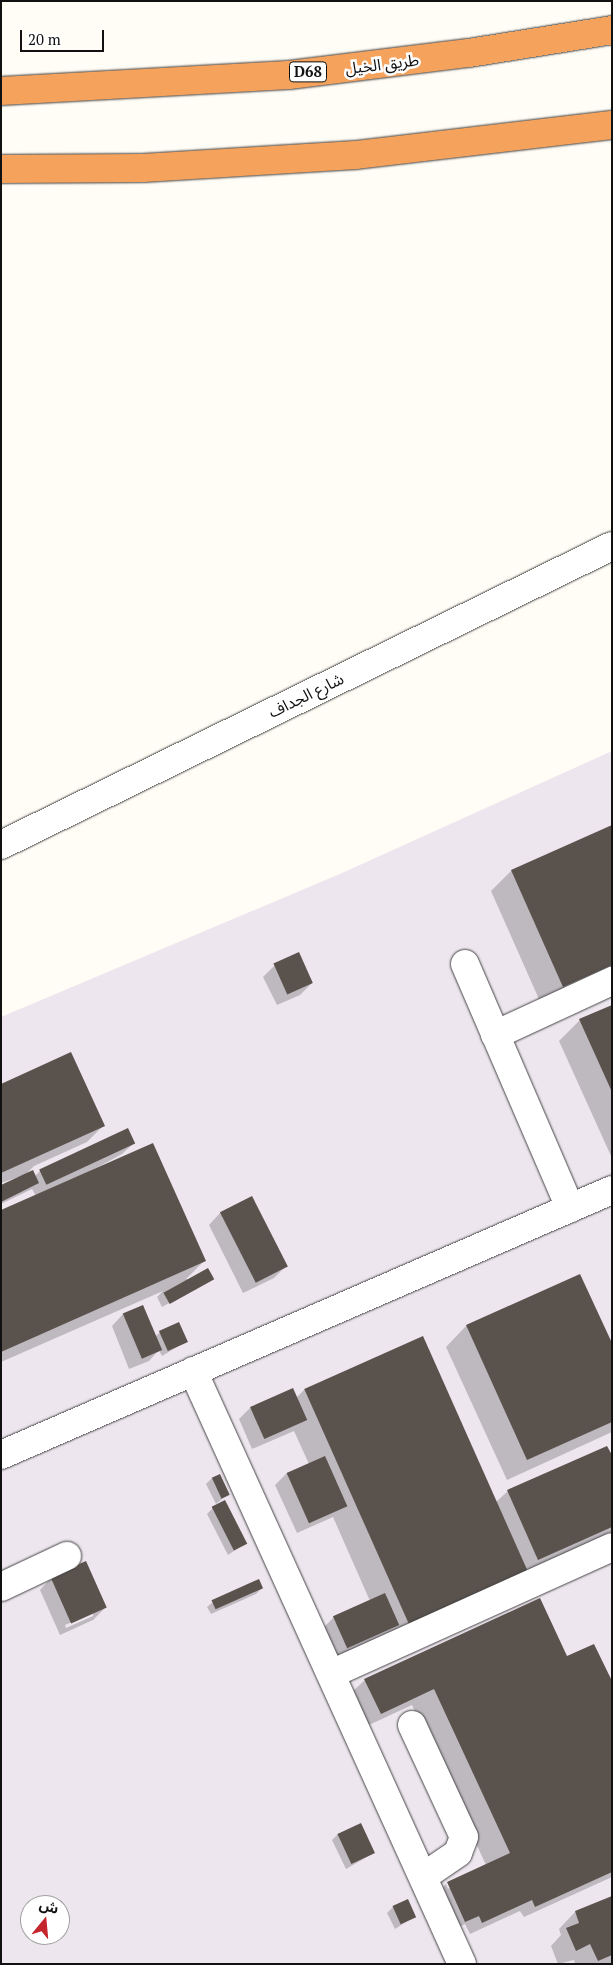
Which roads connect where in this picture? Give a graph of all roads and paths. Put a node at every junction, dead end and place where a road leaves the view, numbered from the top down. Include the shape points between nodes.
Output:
1 (612, 30) edge
2 (1, 92) edge
3 (612, 126) edge
4 (1, 169) edge
5 (612, 546) edge
6 (1, 845) edge
7 (465, 964) dead end
8 (612, 982) edge
9 (495, 1035) junction
10 (612, 1190) edge
11 (570, 1208) junction
12 (193, 1371) junction
13 (1, 1454) edge
14 (612, 1547) edge
15 (67, 1556) dead end
16 (1, 1587) edge
17 (331, 1674) junction
18 (412, 1725) dead end
19 (423, 1877) junction
20 (462, 1964) edge

1 - 2 highway, طريق الخيل / D68 via 469,53 288,75
3 - 4 highway via 356,156 143,168
5 - 6 street, شارع الجداف
7 - 9 street
8 - 9 street
9 - 11 street
10 - 11 street
11 - 12 street
12 - 13 street
12 - 17 street
14 - 17 street
15 - 16 street
17 - 19 street
18 - 19 street via 464,1837 458,1853
19 - 20 street

